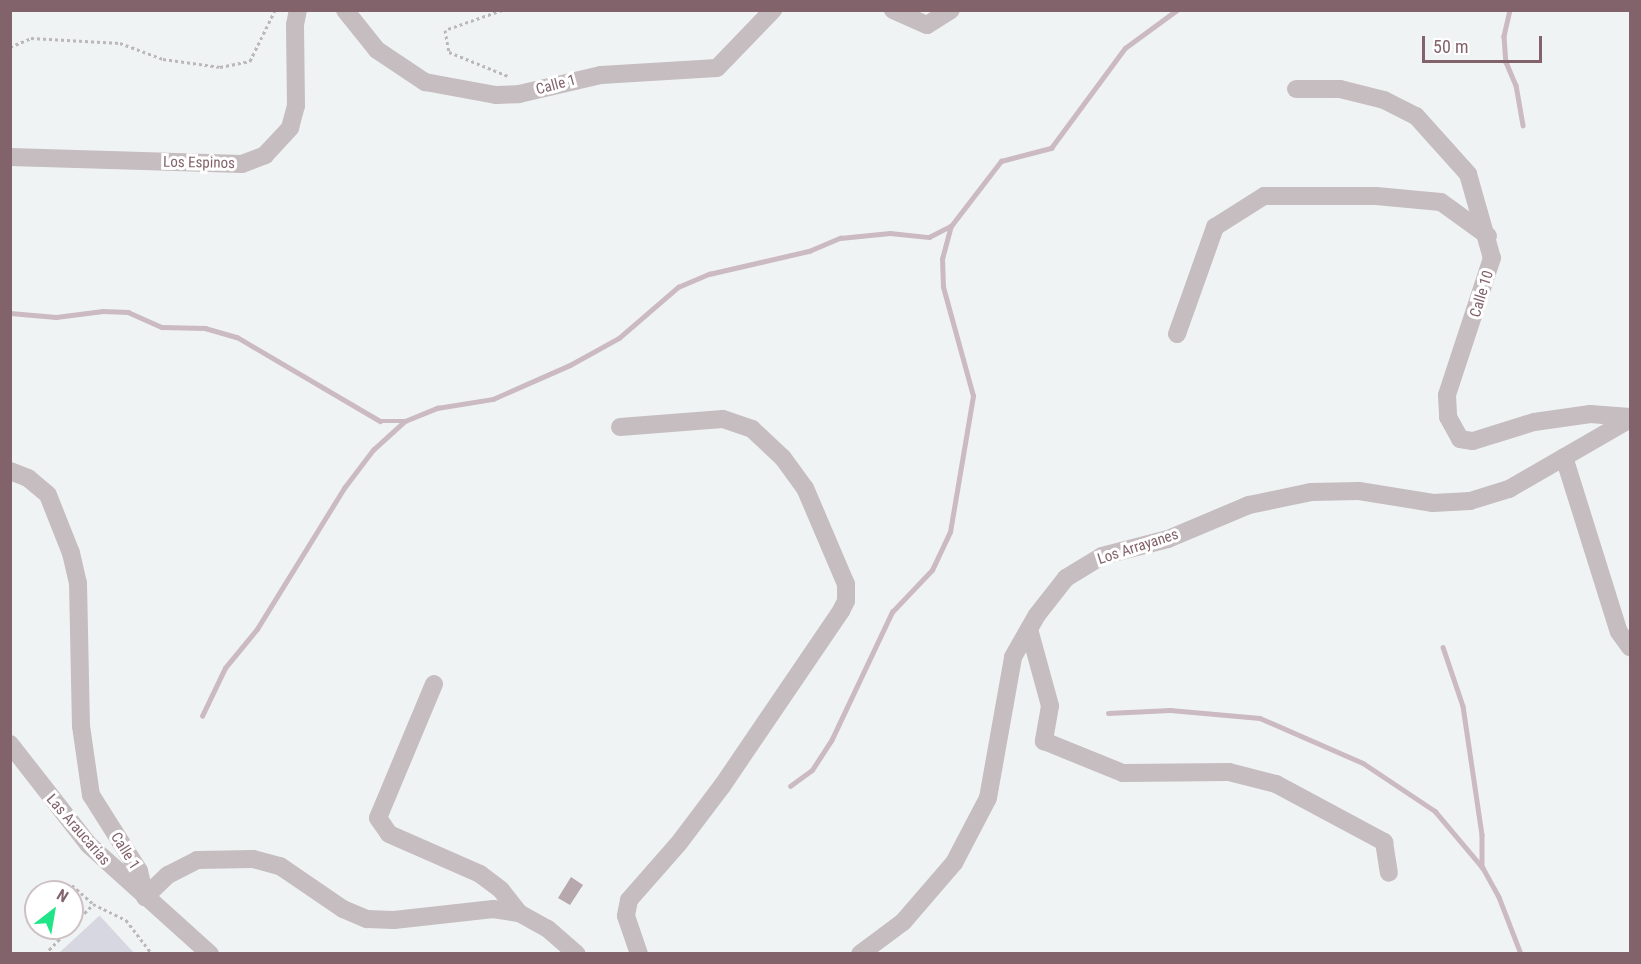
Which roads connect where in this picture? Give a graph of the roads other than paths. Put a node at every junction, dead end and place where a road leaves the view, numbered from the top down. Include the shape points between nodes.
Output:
1 (298, 10) edge
2 (345, 10) edge
3 (773, 10) edge
4 (893, 10) edge
5 (951, 10) edge
6 (1296, 89) dead end
7 (10, 157) edge
8 (1488, 236) junction
9 (1177, 334) dead end
10 (1630, 418) edge
11 (620, 427) dead end
12 (1564, 457) junction
13 (10, 471) edge
14 (1029, 629) junction
15 (1630, 647) edge
16 (434, 684) dead end
17 (10, 744) edge
18 (1389, 873) dead end
19 (145, 897) junction
20 (519, 913) junction
21 (210, 954) edge
22 (577, 954) edge
23 (639, 954) edge
24 (860, 954) edge

1 - 7 street, Los Espinos via 296,106 290,128 265,155 242,164
2 - 3 street, Calle 1 via 377,50 425,82 496,95 519,94 602,75 717,68
4 - 5 street via 927,25
6 - 8 street, Calle 10 via 1340,89 1384,100 1416,116 1468,174
8 - 9 street via 1441,202 1376,196 1264,196 1215,227
8 - 10 street, Calle 10 via 1492,258 1483,296 1447,395 1452,430 1460,439 1473,441 1534,422 1590,414
10 - 12 street, Los Arrayanes
11 - 23 street via 723,419 752,429 783,458 805,488 846,584 846,601 841,611 722,786 629,900 626,916
12 - 14 street, Los Arrayanes via 1509,489 1470,501 1433,502 1359,491 1311,492 1249,505 1168,539 1102,556 1066,578
12 - 15 street via 1619,632
13 - 19 street, Calle 1 via 28,478 48,495 72,553 78,583 81,726 91,795 139,871
14 - 18 street via 1050,706 1044,741 1123,773 1229,772 1276,784 1384,843
14 - 24 street, Los Arrayanes via 1013,657 1004,693 988,798 954,863 903,922
16 - 20 street via 378,818 389,834 480,874 501,890
17 - 19 street, Las Araucarias via 89,845
19 - 20 street via 168,875 197,860 223,857 280,866 343,909 367,919 394,920 493,909
19 - 21 street, Las Araucarias
20 - 22 street via 548,929

